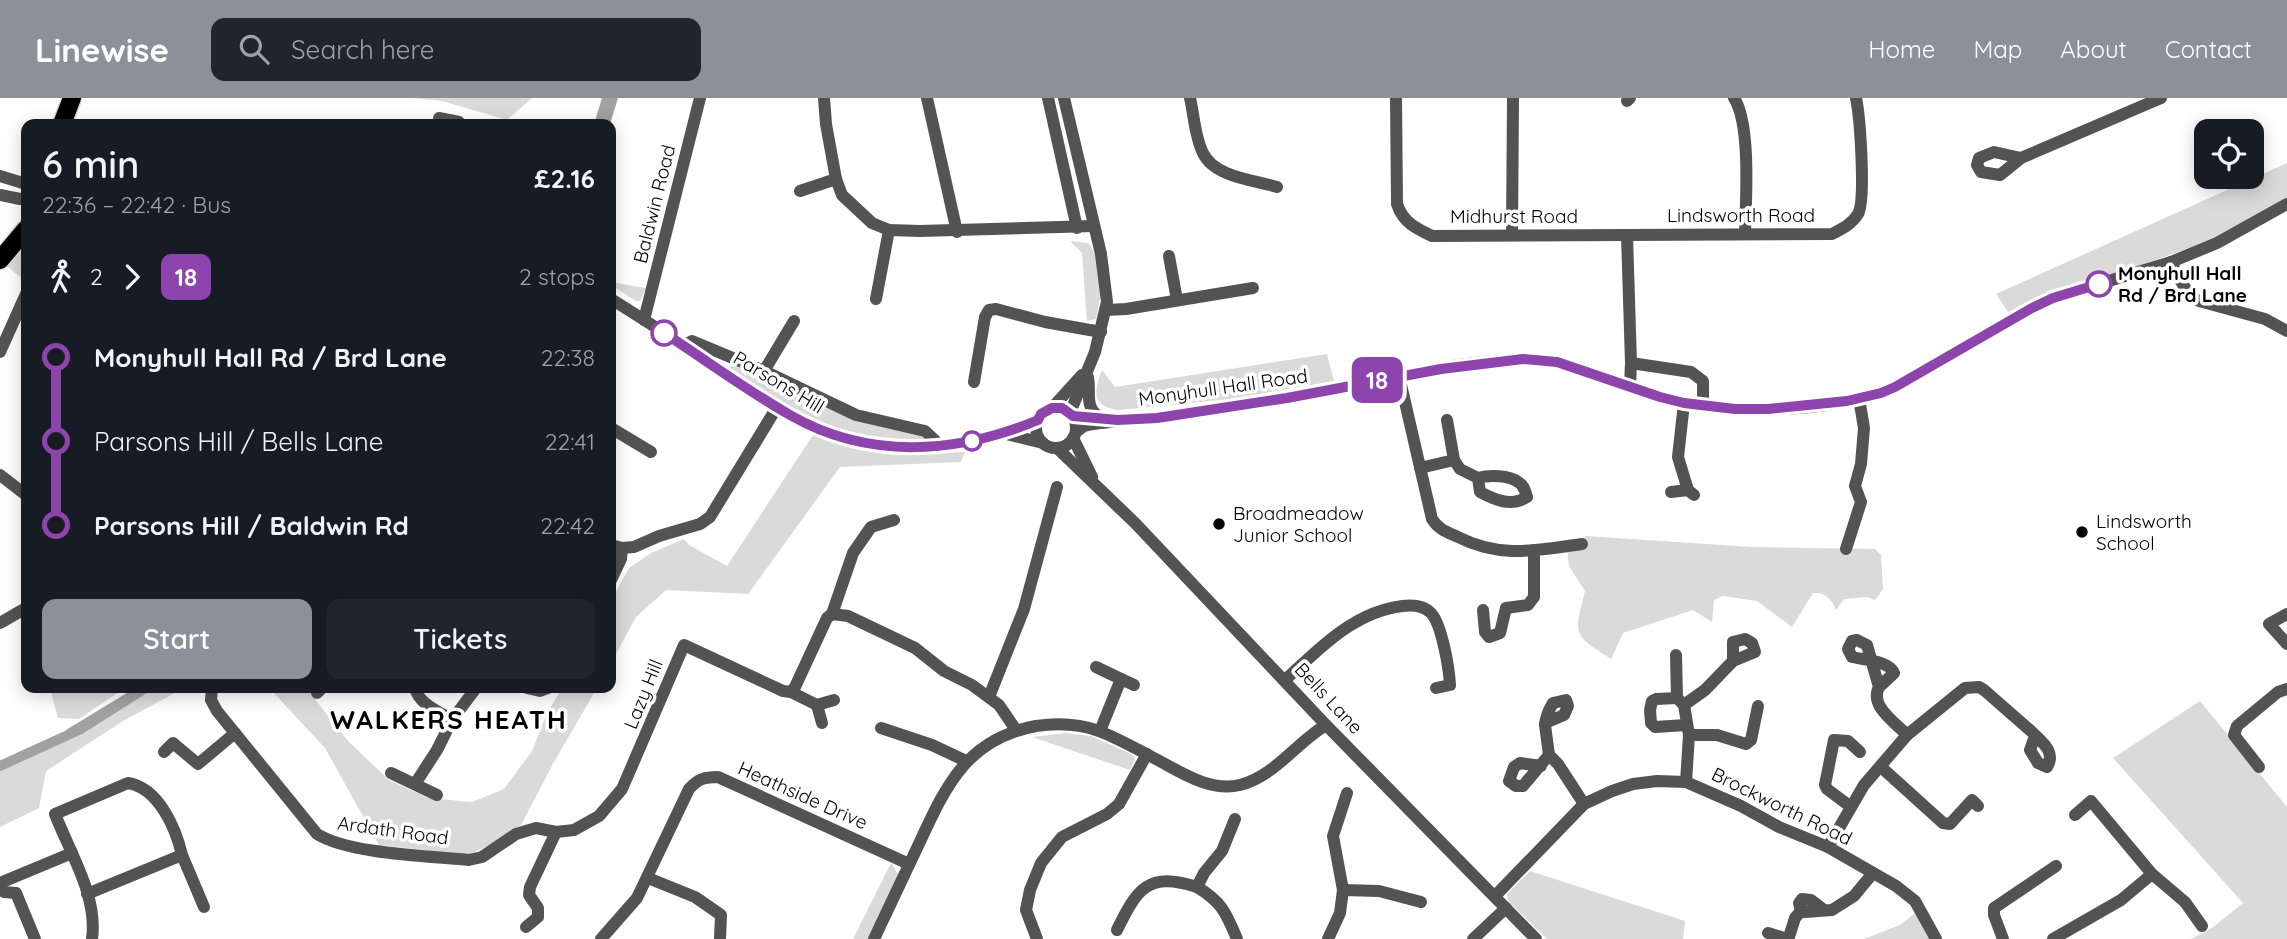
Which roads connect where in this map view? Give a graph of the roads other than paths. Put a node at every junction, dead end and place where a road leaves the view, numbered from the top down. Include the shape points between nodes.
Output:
1 (72, 98) edge
2 (700, 98) edge
3 (824, 98) edge
4 (927, 98) edge
5 (1048, 98) edge
6 (1064, 98) edge
7 (1191, 98) edge
8 (1396, 98) edge
9 (1513, 98) edge
10 (1734, 98) edge
11 (1857, 98) edge
12 (2161, 98) edge
13 (2133, 104) edge
14 (64, 119) edge
15 (2021, 158) dead end
16 (0, 176) edge
17 (836, 179) junction
18 (21, 182) edge
19 (1277, 187) dead end
20 (800, 191) dead end
21 (0, 195) edge
22 (20, 199) dead end
23 (2287, 204) edge
24 (1094, 226) junction
25 (1077, 228) junction
26 (889, 230) junction
27 (957, 232) junction
28 (1745, 233) junction
29 (1512, 234) junction
30 (1626, 235) junction
31 (21, 237) edge
32 (1169, 256) dead end
33 (0, 260) edge
34 (2171, 262) junction
35 (1253, 288) dead end
36 (876, 299) dead end
37 (1177, 300) junction
38 (616, 302) edge
39 (21, 305) edge
40 (1106, 310) junction
41 (644, 320) junction
42 (794, 321) dead end
43 (2285, 326) edge
44 (1101, 332) junction
45 (684, 345) junction
46 (0, 352) edge
47 (963, 357) dead end
48 (977, 359) junction
49 (1631, 363) junction
50 (764, 371) junction
51 (1087, 371) junction
52 (1399, 376) junction
53 (974, 382) dead end
54 (1630, 386) junction
55 (1859, 398) junction
56 (1684, 403) junction
57 (1703, 406) junction
58 (777, 407) junction
59 (1052, 408) junction
60 (1071, 415) junction
61 (1099, 417) junction
62 (1038, 420) junction
63 (1118, 420) junction
64 (1447, 420) dead end
65 (616, 431) edge
66 (1000, 433) junction
67 (1074, 435) junction
68 (1043, 443) junction
69 (942, 447) junction
70 (1057, 447) junction
71 (650, 452) dead end
72 (1454, 460) junction
73 (1420, 468) junction
74 (0, 475) edge
75 (1478, 478) dead end
76 (1095, 484) junction
77 (1057, 487) dead end
78 (21, 491) edge
79 (1671, 492) dead end
80 (894, 520) dead end
81 (1582, 544) dead end
82 (616, 546) edge
83 (1846, 549) dead end
84 (1534, 550) junction
85 (616, 570) edge
86 (1483, 610) dead end
87 (21, 611) edge
88 (832, 614) junction
89 (2287, 614) edge
90 (0, 624) edge
91 (2287, 644) edge
92 (1676, 655) dead end
93 (1733, 661) dead end
94 (1096, 667) dead end
95 (1121, 679) junction
96 (1285, 680) junction
97 (2266, 683) dead end
98 (1134, 685) dead end
99 (1879, 687) junction
100 (1436, 688) dead end
101 (791, 692) junction
102 (2281, 692) edge
103 (212, 693) edge
104 (416, 693) edge
105 (472, 693) edge
106 (989, 697) junction
107 (834, 700) dead end
108 (1681, 702) junction
109 (817, 705) junction
110 (1758, 706) dead end
111 (452, 720) junction
112 (822, 723) dead end
113 (1545, 723) dead end
114 (1326, 724) junction
115 (881, 728) dead end
116 (1016, 730) junction
117 (1687, 730) junction
118 (1100, 731) junction
119 (234, 733) junction
120 (1908, 734) junction
121 (164, 752) dead end
122 (1860, 752) dead end
123 (1147, 754) junction
124 (966, 761) junction
125 (1881, 767) junction
126 (2047, 767) dead end
127 (2259, 767) dead end
128 (391, 773) dead end
129 (1686, 782) junction
130 (415, 784) junction
131 (437, 795) dead end
132 (1349, 801) dead end
133 (1584, 804) junction
134 (1978, 806) dead end
135 (1851, 807) junction
136 (2076, 815) dead end
137 (1229, 824) dead end
138 (556, 832) junction
139 (1828, 846) junction
140 (72, 853) junction
141 (182, 855) junction
142 (909, 864) junction
143 (2056, 866) dead end
144 (1872, 873) junction
145 (2152, 874) junction
146 (648, 877) junction
147 (1197, 887) junction
148 (2, 888) edge
149 (1342, 890) junction
150 (87, 894) junction
151 (1416, 896) dead end
152 (1495, 896) junction
153 (204, 907) dead end
154 (1506, 908) junction
155 (1123, 924) dead end
156 (2202, 926) dead end
157 (526, 928) dead end
158 (1768, 933) dead end
159 (35, 939) edge
160 (92, 939) edge
161 (601, 939) edge
162 (720, 939) edge
163 (874, 939) edge
164 (1037, 939) edge
165 (1237, 939) edge
166 (1328, 939) edge
167 (1473, 939) edge
168 (1536, 939) edge
169 (1936, 939) edge
170 (2003, 939) edge
171 (2054, 939) edge

1 - 14 highway
2 - 41 street, Baldwin Road
3 - 17 street
4 - 27 street
5 - 25 street
6 - 24 street
7 - 19 street via 1202,152 1209,162 1220,170
8 - 29 street, Midhurst Road via 1397,204 1408,224 1432,236
9 - 29 street
10 - 28 street via 1745,127
11 - 28 street, Lindsworth Road via 1861,206 1850,224 1832,234
12 - 13 street
13 - 15 street
16 - 18 street
17 - 20 street
17 - 26 street via 853,208
21 - 22 street
23 - 34 street, Monyhull Hall Road via 2217,243
24 - 25 street
24 - 40 street via 1106,282
25 - 27 street
26 - 27 street
26 - 36 street
28 - 30 street, Lindsworth Road
29 - 30 street, Midhurst Road
30 - 49 street
31 - 33 highway
32 - 37 street
34 - 43 street via 2183,287 2199,301
34 - 55 street, Monyhull Hall Road via 2053,298 1895,387
35 - 37 street
37 - 40 street
38 - 41 street, Parsons Hill
39 - 46 street
40 - 44 street
41 - 45 street, Parsons Hill
42 - 50 street
44 - 48 street via 989,310
44 - 51 street
45 - 50 street, Parsons Hill via 700,343
45 - 58 street, Parsons Hill
47 - 48 street
48 - 53 street
49 - 54 street
49 - 57 street via 1692,372 1703,381
50 - 69 street, Parsons Hill via 856,415 925,431
51 - 59 street
51 - 60 street
51 - 61 street via 1091,411
52 - 54 street, Monyhull Hall Road via 1523,359 1557,362
52 - 63 street, Monyhull Hall Road via 1287,398
52 - 73 street
54 - 56 street, Monyhull Hall Road
55 - 57 street, Monyhull Hall Road via 1768,409
55 - 83 street via 1864,428 1855,486 1861,502
56 - 57 street, Monyhull Hall Road
56 - 79 street via 1678,457 1691,492
58 - 69 street, Parsons Hill via 816,428 855,441 892,448
58 - 82 street via 710,517 646,544
59 - 60 street
59 - 62 street
60 - 61 street, Monyhull Hall Road
60 - 67 street
61 - 63 street, Monyhull Hall Road
62 - 66 street, Parsons Hill
62 - 68 street
63 - 67 street, Monyhull Hall Road via 1084,426
64 - 72 street
65 - 71 street
66 - 68 street, Parsons Hill
66 - 69 street, Parsons Hill
67 - 70 street via 1066,445
67 - 76 street, Bells Lane
68 - 70 street
70 - 76 street, Bells Lane
72 - 73 street
72 - 75 street via 1460,469
73 - 84 street via 1437,527 1486,549
74 - 78 street
76 - 96 street, Bells Lane
77 - 106 street via 1024,609
80 - 88 street via 871,527 853,553
81 - 84 street
82 - 85 street via 621,559
84 - 86 street via 1534,597 1528,605 1506,608 1496,637 1487,635
87 - 90 street
88 - 101 street
88 - 106 street via 848,616 903,641
89 - 91 street via 2269,624
92 - 108 street
93 - 108 street via 1705,690
94 - 95 street
95 - 98 street
95 - 118 street
96 - 100 street via 1355,622 1395,607 1416,605 1432,614 1438,625 1450,685
96 - 114 street, Bells Lane
97 - 102 street
99 - 99 street via 1893,669 1871,662
99 - 120 street via 1879,707
101 - 109 street, Lazy Hill
101 - 138 street, Lazy Hill via 684,645 622,789 589,823
102 - 127 street via 2237,726 2234,735
103 - 119 street, Ardath Road via 211,701
104 - 111 street
105 - 111 street
106 - 116 street
107 - 109 street
108 - 117 street
108 - 117 street via 1652,701 1651,723
109 - 112 street
110 - 117 street via 1751,740 1746,744
111 - 130 street
113 - 133 street via 1545,760 1558,764
114 - 123 street via 1281,761 1240,785 1218,787 1199,781
114 - 152 street, Bells Lane
115 - 124 street
116 - 118 street via 1059,724
116 - 124 street via 994,739
117 - 129 street
118 - 123 street
119 - 121 street via 198,764 173,743
119 - 138 street, Ardath Road via 317,834 330,842 469,860 482,857 516,834 536,828
120 - 125 street
120 - 126 street via 1971,686 1984,690 2050,750
122 - 135 street via 1848,741 1834,740 1826,777 1827,789
123 - 164 street via 1119,804 1062,837 1041,863 1026,910
124 - 142 street via 946,789
125 - 134 street via 1943,823 1955,821 1972,800
125 - 135 street
128 - 130 street
129 - 133 street, Brockworth Road via 1633,784
129 - 139 street, Brockworth Road
130 - 131 street
132 - 149 street via 1333,836
133 - 152 street, Brockworth Road
135 - 139 street
136 - 145 street via 2091,801
137 - 147 street via 1222,851
138 - 157 street via 530,887 538,917
139 - 144 street, Brockworth Road
140 - 141 street via 55,814 128,783 155,799 169,818
140 - 148 street
140 - 150 street
141 - 150 street
141 - 153 street
142 - 146 street, Heathside Drive via 718,777 706,777 688,789
142 - 163 street
143 - 170 street via 2046,880 1994,908
144 - 158 street via 1854,896 1832,910 1802,899 1788,936
144 - 169 street, Brockworth Road via 1915,901
145 - 156 street via 2185,902
145 - 171 street via 2121,900
146 - 161 street, Heathside Drive via 637,898
146 - 162 street via 695,897 721,915
147 - 155 street via 1155,883 1144,888 1131,900
147 - 165 street via 1223,908
148 - 159 street via 16,893
149 - 151 street
149 - 166 street via 1340,913
150 - 160 street via 93,915
152 - 154 street, Bells Lane
154 - 167 street
154 - 168 street, Bells Lane

